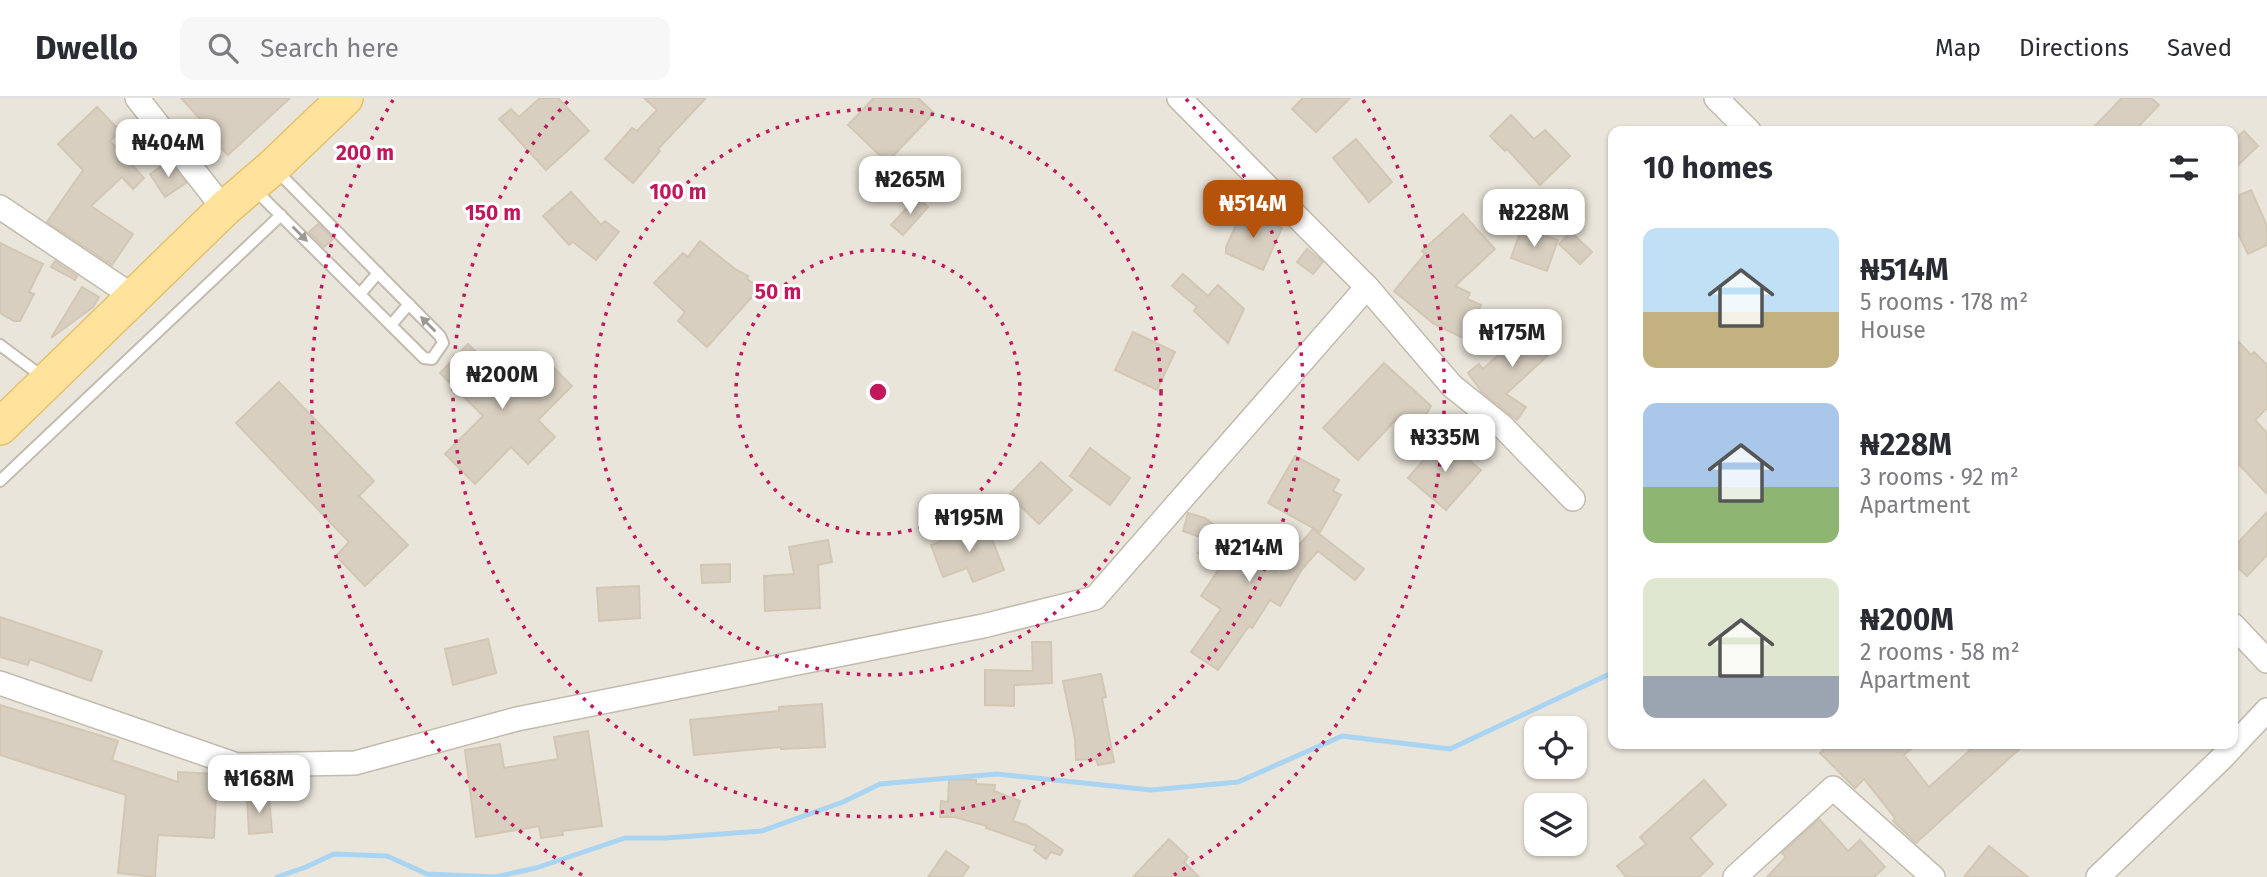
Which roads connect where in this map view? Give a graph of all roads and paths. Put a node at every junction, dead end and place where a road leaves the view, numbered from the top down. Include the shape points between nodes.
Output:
1 (137, 98) edge
2 (345, 98) edge
3 (1179, 98) edge
4 (1716, 98) edge
5 (1744, 126) edge
6 (262, 177) junction
7 (0, 207) edge
8 (224, 209) junction
9 (281, 215) junction
10 (378, 273) junction
11 (1367, 287) junction
12 (360, 294) junction
13 (134, 297) junction
14 (410, 304) junction
15 (391, 325) junction
16 (0, 345) edge
17 (49, 382) junction
18 (0, 427) edge
19 (0, 481) edge
20 (1573, 499) dead end
21 (2238, 630) edge
22 (2267, 661) edge
23 (0, 683) edge
24 (2267, 710) edge
25 (2238, 741) edge
26 (2230, 749) edge
27 (1735, 877) edge
28 (1933, 877) edge
29 (2098, 877) edge

1 - 8 street
2 - 6 main road
3 - 11 street
4 - 5 street
6 - 8 main road
6 - 9 lane
6 - 10 lane
7 - 13 street
8 - 13 main road
9 -> 12 lane
9 - 19 lane
10 - 12 lane
10 - 14 lane
11 - 20 street via 1452,386 1502,426
11 - 23 street via 1095,598 943,634 517,719 355,763 237,765
12 - 15 lane
13 - 17 main road
14 - 15 lane
15 -> 14 lane via 424,358 432,359 443,343
16 - 17 lane
17 - 18 main road
21 - 22 street
24 - 25 street
26 - 29 street
27 - 28 street via 1833,788

